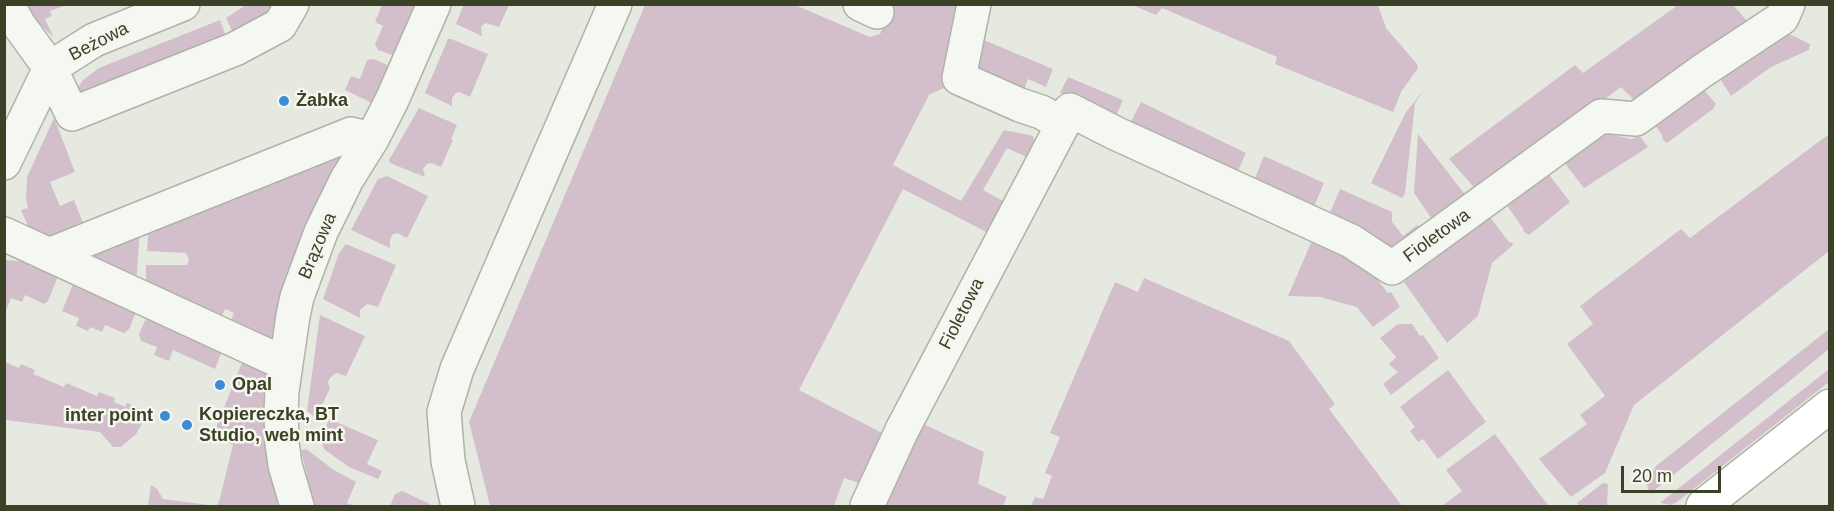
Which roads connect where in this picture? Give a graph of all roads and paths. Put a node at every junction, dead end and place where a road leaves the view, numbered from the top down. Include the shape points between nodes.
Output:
1 (7, 4) edge
2 (183, 4) edge
3 (292, 4) edge
4 (434, 4) edge
5 (615, 4) edge
6 (974, 4) edge
7 (1788, 4) edge
8 (50, 68) junction
9 (1063, 124) junction
10 (372, 140) junction
11 (4, 163) edge
12 (4, 234) edge
13 (51, 254) junction
14 (286, 364) junction
15 (1830, 406) edge
16 (297, 507) edge
17 (458, 507) edge
18 (867, 507) edge
19 (1703, 507) edge

1 - 8 street, Beżowa
2 - 8 street, Beżowa via 94,40
3 - 8 street via 280,25 235,49 72,114
4 - 10 street, Brązowa
5 - 17 street via 457,369 444,412 448,461
6 - 9 street via 959,78
7 - 9 street, Fioletowa via 1782,18 1636,119 1601,116 1392,268 1351,241 1070,110
8 - 11 street, Beżowa
9 - 18 street, Fioletowa via 902,430
10 - 13 street via 351,134
10 - 14 street, Brązowa via 347,179 304,275
12 - 13 street
13 - 14 street
14 - 16 street, Brązowa via 282,443
15 - 19 street

